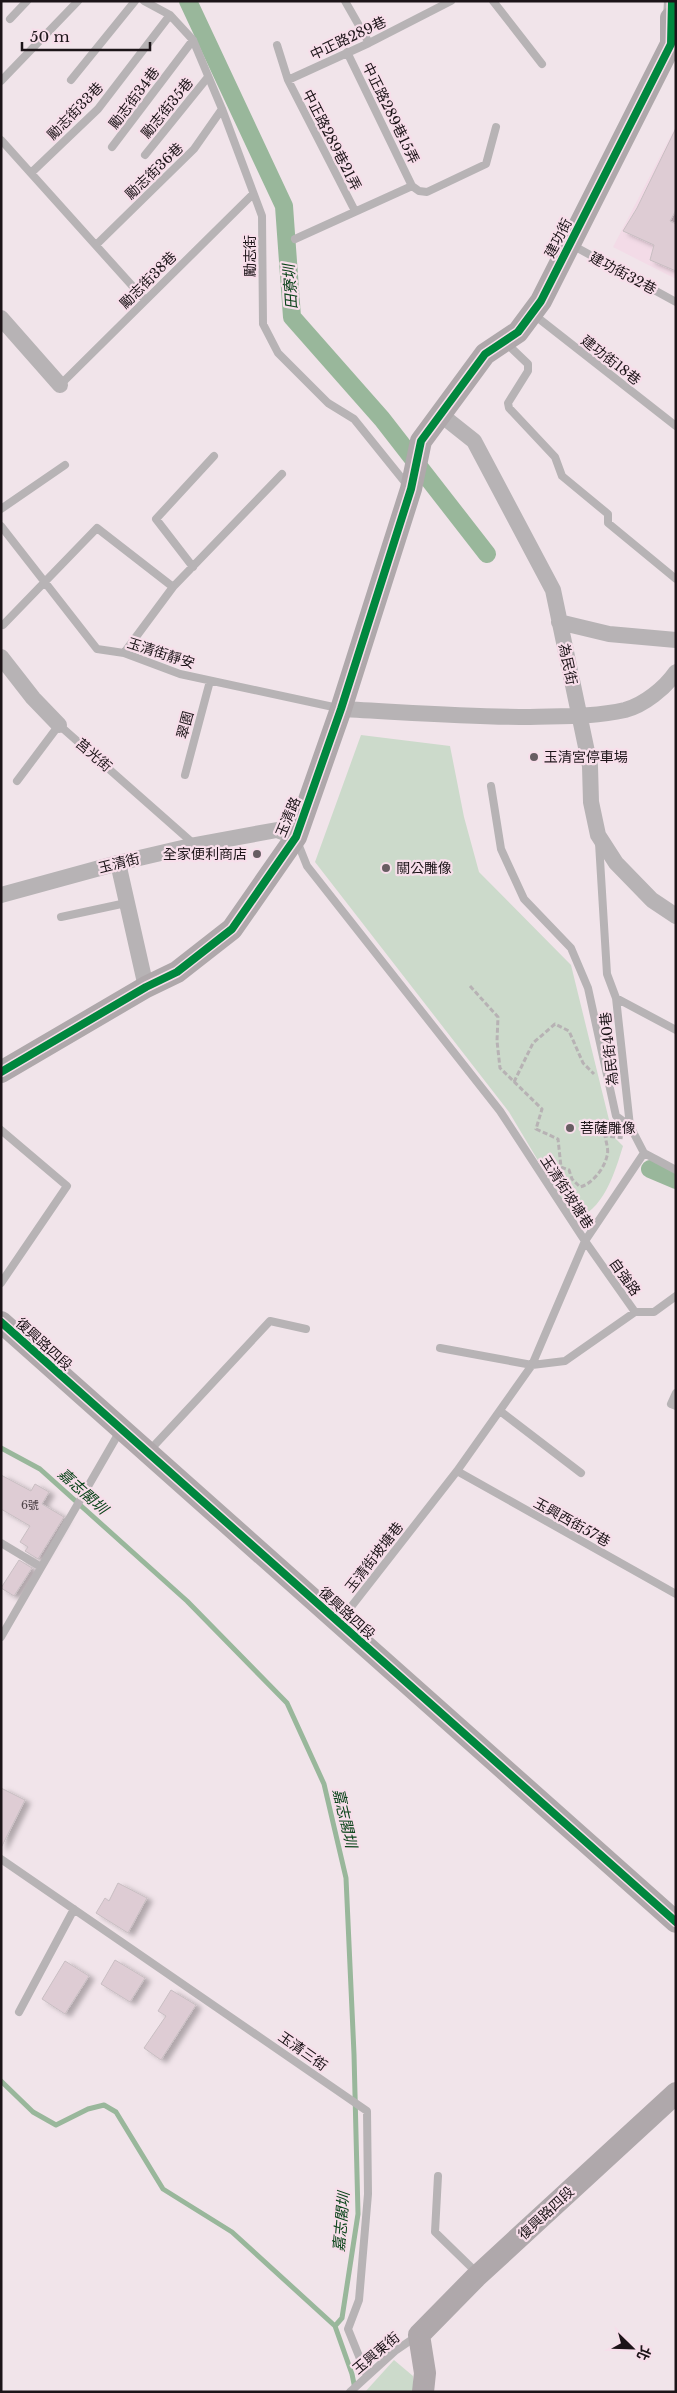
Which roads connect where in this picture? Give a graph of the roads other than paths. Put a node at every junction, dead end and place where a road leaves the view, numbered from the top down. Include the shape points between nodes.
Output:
1 (27, 1) edge
2 (78, 1) edge
3 (135, 1) edge
4 (144, 1) edge
5 (345, 1) edge
6 (451, 1) edge
7 (493, 1) edge
8 (672, 11) edge
9 (170, 15) junction
10 (10, 19) dead end
11 (193, 40) junction
12 (369, 43) junction
13 (277, 45) dead end
14 (347, 52) junction
15 (542, 64) dead end
16 (208, 77) junction
17 (71, 80) dead end
18 (288, 80) junction
19 (1, 81) edge
20 (222, 109) junction
21 (496, 127) dead end
22 (1, 140) edge
23 (112, 147) dead end
24 (146, 155) dead end
25 (31, 173) junction
26 (412, 186) junction
27 (253, 194) junction
28 (355, 211) junction
29 (295, 239) dead end
30 (569, 244) junction
31 (96, 245) junction
32 (145, 300) junction
33 (676, 302) edge
34 (532, 313) junction
35 (1, 318) edge
36 (504, 340) junction
37 (60, 385) joint
38 (440, 414) junction
39 (676, 426) edge
40 (421, 441) joint
41 (214, 456) dead end
42 (65, 465) dead end
43 (282, 474) dead end
44 (411, 489) junction
45 (1, 510) edge
46 (1, 526) edge
47 (193, 567) junction
48 (676, 579) edge
49 (46, 583) junction
50 (173, 587) junction
51 (559, 622) junction
52 (3, 625) dead end
53 (676, 640) edge
54 (124, 653) junction
55 (1, 657) edge
56 (676, 672) edge
57 (210, 681) junction
58 (340, 709) junction
59 (579, 716) junction
60 (59, 725) junction
61 (185, 775) dead end
62 (18, 781) dead end
63 (491, 786) dead end
64 (598, 834) junction
65 (296, 836) junction
66 (194, 845) junction
67 (118, 863) junction
68 (1, 895) edge
69 (126, 903) junction
70 (676, 916) edge
71 (62, 918) dead end
72 (146, 987) junction
73 (616, 998) junction
74 (676, 1030) edge
75 (1, 1072) edge
76 (630, 1126) junction
77 (1, 1130) edge
78 (644, 1153) junction
79 (676, 1170) edge
80 (585, 1241) junction
81 (1, 1283) edge
82 (676, 1296) edge
83 (635, 1312) junction
84 (1, 1322) edge
85 (306, 1329) dead end
86 (440, 1348) dead end
87 (532, 1365) junction
88 (676, 1394) edge
89 (676, 1406) edge
90 (500, 1411) junction
91 (121, 1429) junction
92 (147, 1453) junction
93 (457, 1471) junction
94 (581, 1473) dead end
95 (1, 1544) edge
96 (41, 1567) junction
97 (676, 1594) edge
98 (339, 1622) junction
99 (1, 1637) edge
100 (1, 1859) edge
101 (74, 1909) junction
102 (676, 1922) edge
103 (19, 2012) dead end
104 (676, 2093) edge
105 (438, 2176) dead end
106 (476, 2277) junction
107 (419, 2335) junction
108 (368, 2376) junction
109 (350, 2392) edge
110 (423, 2392) edge

1 - 10 lane
2 - 19 lane
3 - 17 lane
4 - 9 lane, 勵志街
5 - 12 lane
6 - 12 lane, 中正路289巷
7 - 15 lane
8 - 30 street, 建功街 via 671,44
9 - 11 lane, 勵志街
9 - 25 lane, 勵志街33巷 via 98,109
11 - 16 lane, 勵志街
11 - 23 lane, 勵志街34巷
12 - 14 lane, 中正路289巷
13 - 18 lane
14 - 18 lane, 中正路289巷
14 - 26 lane, 中正路289巷15弄
16 - 20 lane, 勵志街
16 - 24 lane, 勵志街35巷
18 - 28 lane, 中正路289巷21弄
20 - 27 lane, 勵志街
20 - 31 lane, 勵志街36巷 via 194,149
21 - 26 lane, 中正路289巷15弄 via 486,164 427,192
22 - 25 lane
25 - 31 lane
26 - 28 lane, 中正路289巷15弄
27 - 32 lane, 勵志街38巷
27 - 44 lane, 勵志街 via 262,216 263,324 278,353 328,402 354,419
28 - 29 lane, 中正路289巷15弄
30 - 33 lane, 建功街32巷
30 - 34 street, 建功街
31 - 32 lane
32 - 37 lane, 勵志街38巷
34 - 36 street, 建功街 via 518,332
34 - 39 lane, 建功街18巷
35 - 37 street
36 - 38 street, 建功街 via 485,354
36 - 48 lane via 528,364 528,371 508,403 509,408 555,457 562,476 608,514 608,522
38 - 40 street, 建功街
38 - 51 street, 為民街 via 474,441 553,590
40 - 44 street, 玉清路
41 - 47 lane via 156,519
42 - 45 lane
43 - 47 lane
44 - 58 street, 玉清路
46 - 49 lane, 玉清街靜安
47 - 50 lane
49 - 50 lane via 96,528
49 - 52 lane
49 - 54 lane, 玉清街靜安 via 97,649
50 - 54 lane
51 - 53 street via 609,634
51 - 59 street, 為民街
54 - 57 lane, 玉清街靜安 via 180,674
55 - 60 street, 莒光街
56 - 59 street via 651,696 626,710
57 - 58 lane, 玉清街靜安
57 - 61 lane, 翠園
58 - 59 street via 481,717
58 - 65 street, 玉清路
59 - 64 street, 為民街 via 590,766 591,802
60 - 62 lane
60 - 66 lane, 莒光街
63 - 76 lane via 500,848 524,899 571,948 588,988 616,1116
64 - 70 street, 為民街 via 626,874 652,900
64 - 73 lane, 為民街40巷 via 607,974
65 - 66 street, 玉清街 via 277,830
65 - 72 street, 玉清路 via 232,929 177,972
65 - 80 lane, 玉清街坡塘巷 via 307,866 500,1111
66 - 67 street, 玉清街
67 - 68 street, 玉清街
67 - 69 street
69 - 71 lane
69 - 72 street
72 - 75 street, 玉清路
73 - 74 lane
73 - 76 lane, 為民街40巷
76 - 78 lane, 為民街40巷
77 - 81 lane via 67,1186
78 - 79 lane
78 - 80 lane
80 - 83 lane, 自強路
80 - 87 lane, 玉清街坡塘巷
82 - 83 lane, 自強路 via 654,1312
83 - 87 lane via 566,1361
84 - 91 street, 復興路四段
85 - 92 lane via 270,1321
86 - 87 lane
87 - 90 lane, 玉清街坡塘巷
88 - 89 lane via 671,1404
90 - 93 lane, 玉清街坡塘巷
90 - 94 lane
91 - 92 street, 復興路四段
91 - 96 lane
92 - 98 street, 復興路四段
93 - 97 lane, 玉興西街57巷
93 - 98 lane, 玉清街坡塘巷
95 - 96 lane
96 - 99 lane
98 - 102 street, 復興路四段
100 - 101 lane, 玉清三街
101 - 103 lane
101 - 108 lane, 玉清三街 via 367,2111 368,2194 359,2300 348,2330
104 - 106 street, 復興路四段
105 - 106 lane via 435,2232 472,2268
106 - 107 street, 復興路四段
107 - 108 lane, 玉興東街 via 395,2351
107 - 110 street via 425,2373
108 - 109 lane, 玉興東街

